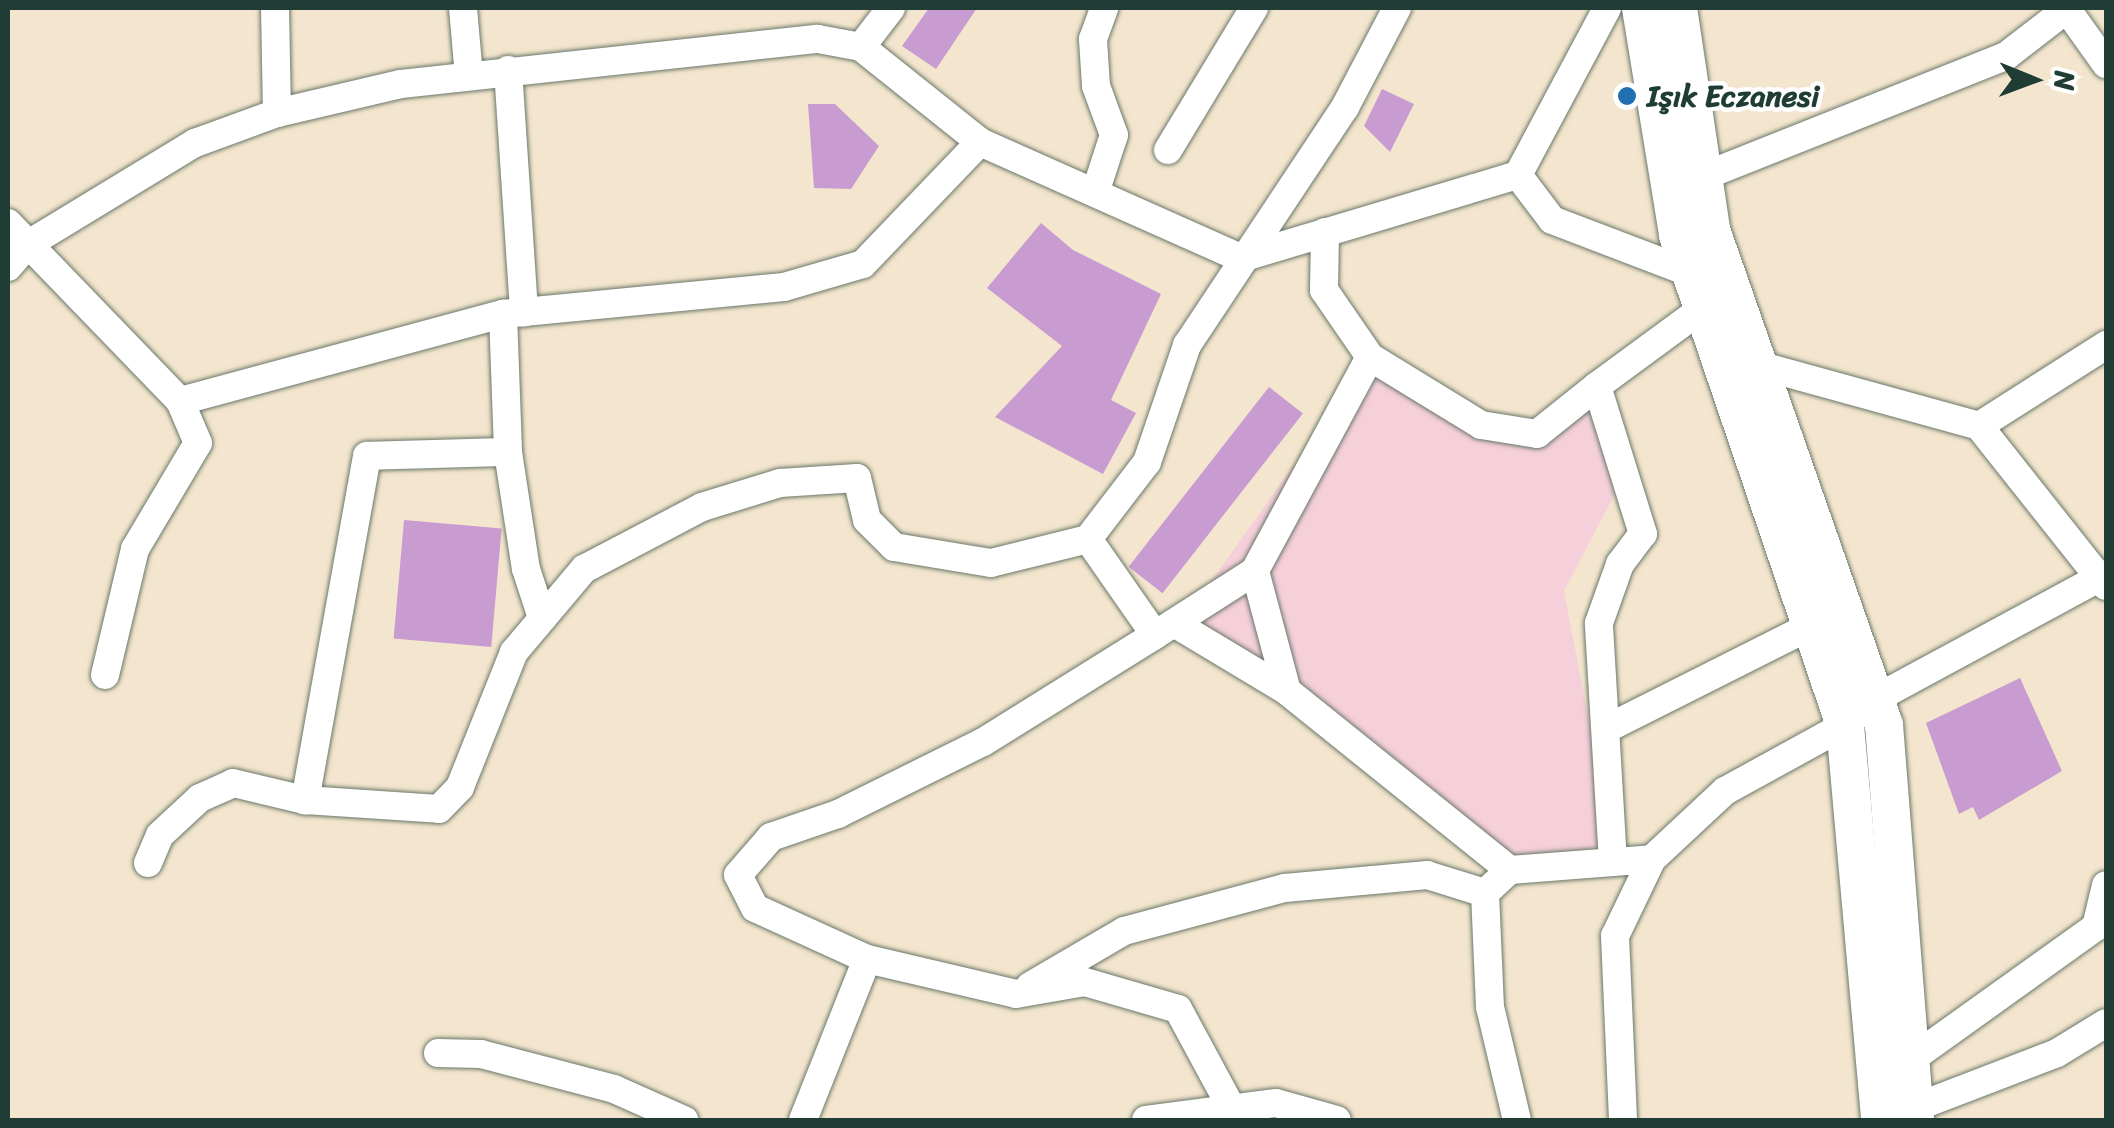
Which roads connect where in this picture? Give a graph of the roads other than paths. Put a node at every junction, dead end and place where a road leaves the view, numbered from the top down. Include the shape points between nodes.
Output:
1 (275, 8) edge
2 (463, 8) edge
3 (890, 8) edge
4 (1104, 8) edge
5 (1254, 8) edge
6 (1397, 8) edge
7 (1608, 8) edge
8 (1641, 8) edge
9 (1678, 8) edge
10 (2067, 8) edge
11 (861, 47) junction
12 (2106, 64) edge
13 (508, 70) junction
14 (469, 76) junction
15 (277, 113) junction
16 (980, 142) junction
17 (1168, 150) dead end
18 (1518, 175) junction
19 (1704, 176) junction
20 (1096, 193) junction
21 (8, 223) edge
22 (1325, 232) junction
23 (27, 245) junction
24 (1241, 258) junction
25 (8, 268) edge
26 (1691, 273) junction
27 (1703, 308) junction
28 (513, 313) junction
29 (2106, 345) edge
30 (1370, 357) junction
31 (1758, 365) junction
32 (1597, 386) junction
33 (180, 401) junction
34 (1978, 426) junction
35 (508, 452) junction
36 (1088, 538) junction
37 (1254, 571) junction
38 (2105, 579) edge
39 (542, 618) junction
40 (1811, 626) junction
41 (1164, 629) junction
42 (104, 675) dead end
43 (1287, 691) junction
44 (1874, 700) junction
45 (1845, 724) junction
46 (1606, 729) junction
47 (305, 800) junction
48 (1652, 860) junction
49 (1613, 862) junction
50 (148, 863) dead end
51 (1510, 870) junction
52 (2106, 885) edge
53 (1485, 893) junction
54 (2101, 933) edge
55 (867, 959) junction
56 (1016, 994) junction
57 (2106, 1023) edge
58 (438, 1053) dead end
59 (1910, 1060) junction
60 (1232, 1109) junction
61 (1903, 1116) edge
62 (684, 1120) edge
63 (803, 1120) edge
64 (1146, 1120) edge
65 (1337, 1120) edge
66 (1517, 1120) edge
67 (1623, 1120) edge

1 - 15 street
2 - 14 street
3 - 11 street
4 - 20 street via 1093,39 1096,86 1114,135
5 - 17 street
6 - 24 street via 1345,107
7 - 18 street
8 - 26 street via 1678,235
9 - 19 street
10 - 12 street
10 - 19 street via 2006,56
11 - 13 street via 818,39
11 - 16 street
13 - 14 street
13 - 28 street
14 - 15 street
15 - 23 street via 195,143
16 - 20 street
16 - 28 street via 863,264 784,287
18 - 22 street
18 - 26 street via 1552,220
19 - 31 street via 1711,230
20 - 24 street
21 - 23 street
22 - 24 street
22 - 30 street via 1324,290
23 - 25 street
23 - 33 street
24 - 36 street via 1187,345 1146,462
26 - 27 street
27 - 32 street
27 - 40 street
28 - 33 street
28 - 35 street
29 - 34 street
30 - 32 street via 1481,425 1537,434
30 - 37 street
31 - 34 street
31 - 44 street
32 - 46 street via 1643,534 1620,564 1599,623
33 - 42 street via 198,443 135,549
34 - 38 street
35 - 39 street via 526,568
35 - 47 street via 367,456
36 - 39 street via 992,563 894,547 867,520 857,478 780,483 702,507 584,569
36 - 41 street
37 - 41 street
37 - 43 street
38 - 44 street
39 - 47 street via 514,652 460,788 439,810
40 - 45 street
40 - 46 street
41 - 43 street
41 - 55 street via 983,742 838,814 771,837 738,875 755,908
43 - 51 street
44 - 59 street via 1884,725
45 - 48 street via 1725,791
45 - 61 street
46 - 49 street
47 - 50 street via 234,784 200,798 160,834
48 - 49 street
48 - 67 street via 1615,936
49 - 51 street
51 - 53 street
52 - 54 street
53 - 56 street via 1427,874 1286,888 1124,931
53 - 66 street via 1490,1007
54 - 59 street
55 - 56 street
55 - 63 street
56 - 60 street via 1086,982 1178,1008
57 - 61 street via 2056,1053
58 - 62 street via 481,1054 614,1088
59 - 61 street
60 - 64 street
60 - 65 street via 1276,1102

